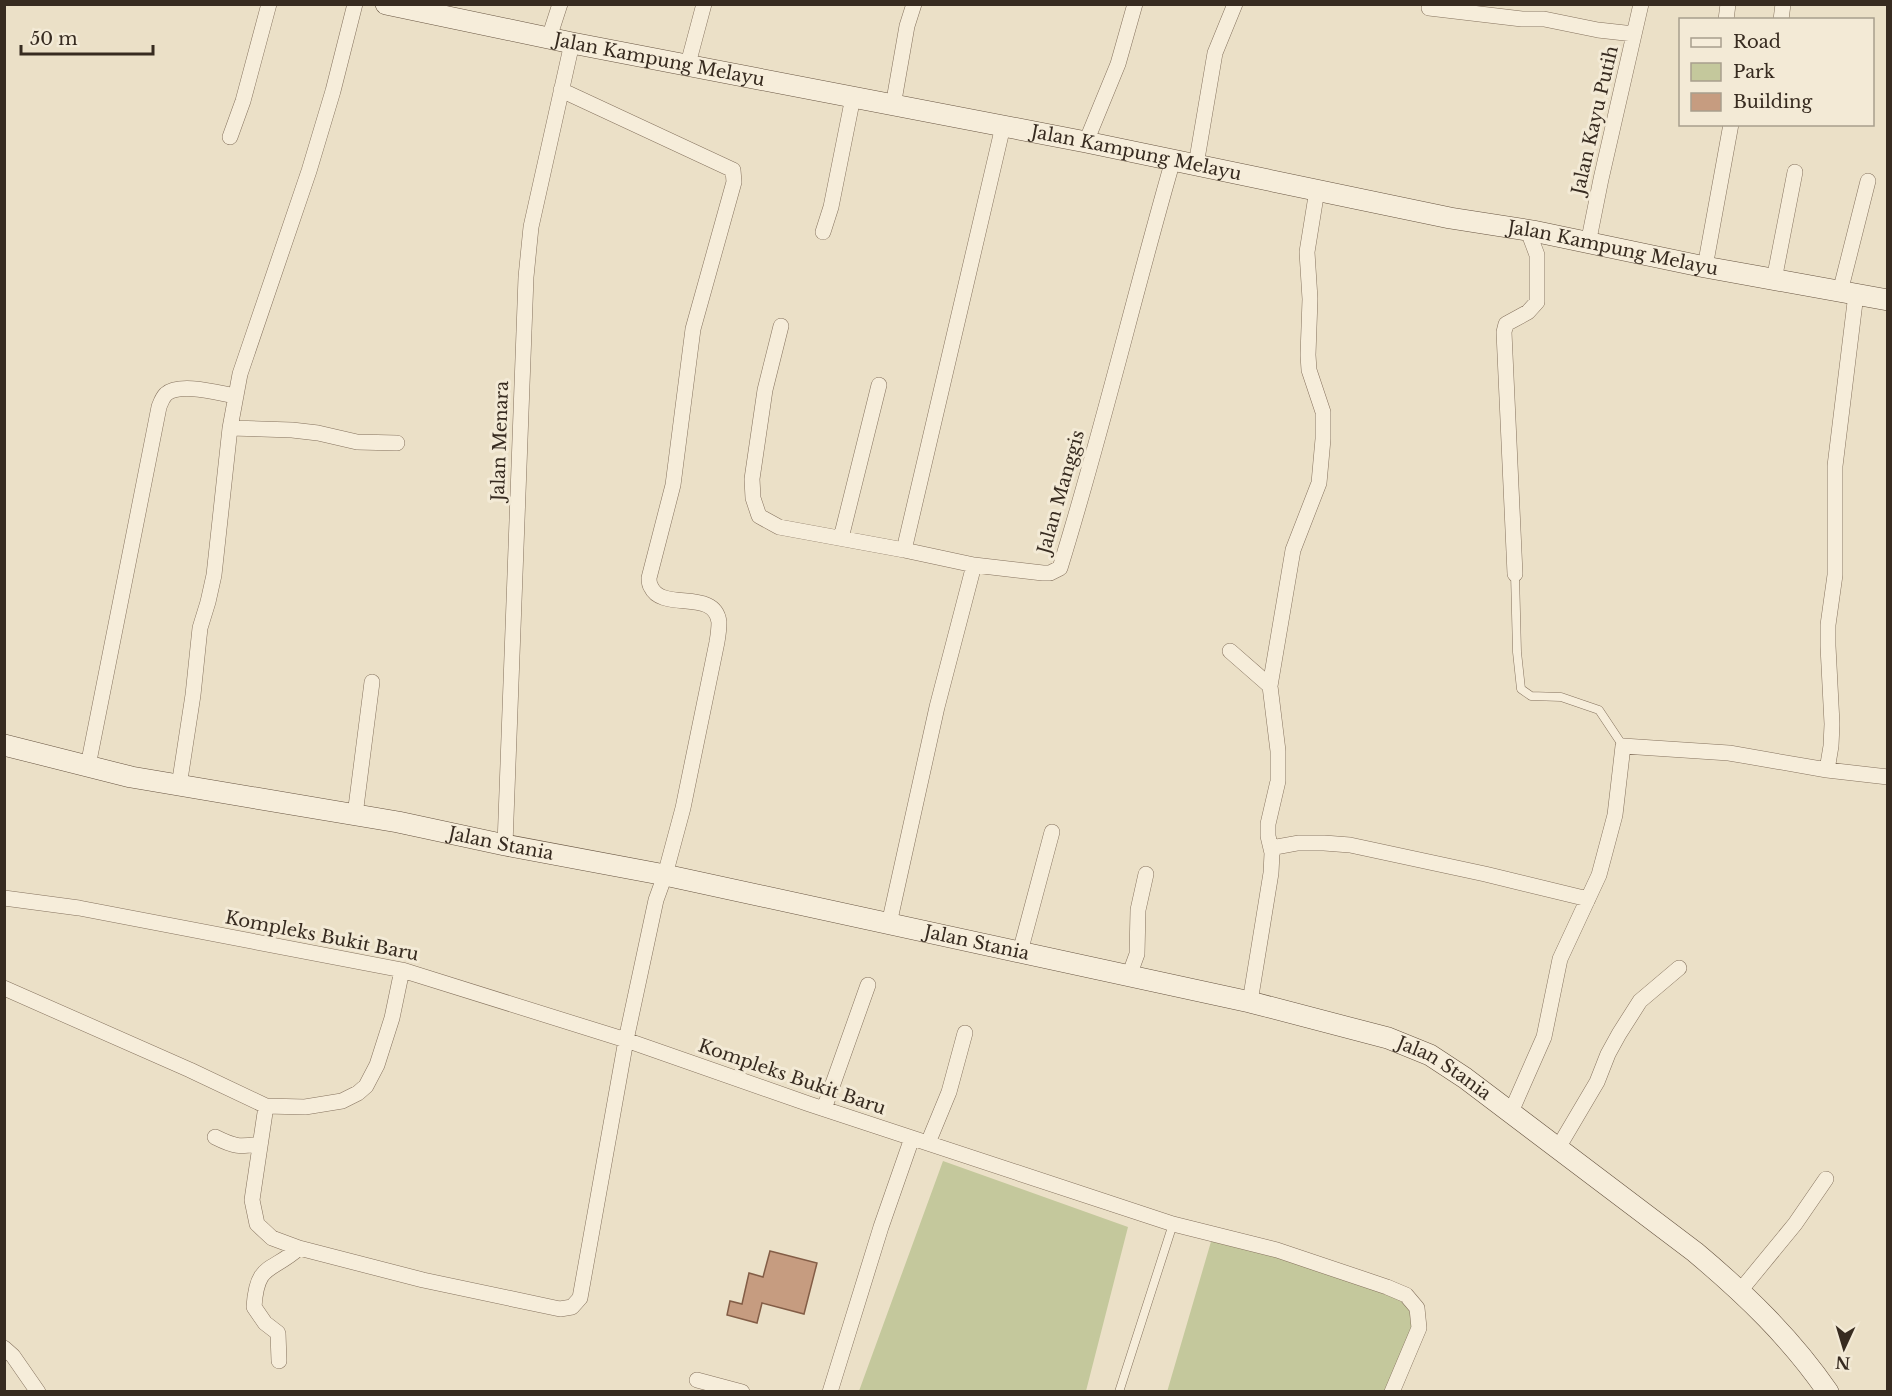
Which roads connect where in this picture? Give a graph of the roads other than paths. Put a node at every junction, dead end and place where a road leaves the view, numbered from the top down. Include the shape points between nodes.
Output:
1 (269, 4) edge
2 (355, 4) edge
3 (386, 4) edge
4 (560, 4) edge
5 (704, 4) edge
6 (914, 4) edge
7 (1135, 4) edge
8 (1235, 4) edge
9 (1641, 4) edge
10 (1430, 8) dead end
11 (1634, 34) junction
12 (549, 38) junction
13 (572, 43) junction
14 (688, 64) junction
15 (561, 90) junction
16 (853, 98) junction
17 (893, 106) junction
18 (1003, 126) junction
19 (1731, 126) edge
20 (230, 137) dead end
21 (1086, 142) junction
22 (1173, 160) junction
23 (1196, 165) junction
24 (1796, 172) dead end
25 (1868, 181) dead end
26 (1317, 190) junction
27 (823, 232) dead end
28 (1537, 233) junction
29 (1588, 244) junction
30 (1705, 267) junction
31 (1774, 280) junction
32 (1848, 293) junction
33 (1887, 300) edge
34 (781, 326) dead end
35 (879, 385) dead end
36 (236, 396) junction
37 (230, 428) junction
38 (398, 442) dead end
39 (841, 538) junction
40 (904, 550) junction
41 (974, 565) junction
42 (1515, 574) joint
43 (1230, 651) dead end
44 (372, 682) dead end
45 (1270, 687) junction
46 (4, 745) edge
47 (1623, 746) junction
48 (88, 766) junction
49 (1827, 770) junction
50 (1887, 777) edge
51 (178, 786) junction
52 (355, 815) junction
53 (1052, 832) dead end
54 (505, 845) junction
55 (1271, 848) junction
56 (1146, 874) dead end
57 (665, 875) junction
58 (4, 898) edge
59 (1588, 899) junction
60 (889, 924) junction
61 (1020, 952) junction
62 (1679, 968) dead end
63 (402, 970) junction
64 (1130, 976) junction
65 (868, 985) dead end
66 (4, 988) edge
67 (1250, 1002) junction
68 (965, 1033) dead end
69 (626, 1040) junction
70 (266, 1106) junction
71 (824, 1109) junction
72 (1511, 1112) junction
73 (215, 1137) dead end
74 (912, 1138) junction
75 (928, 1143) junction
76 (261, 1144) junction
77 (1558, 1148) junction
78 (1826, 1179) dead end
79 (1173, 1224) junction
80 (299, 1248) junction
81 (1740, 1291) junction
82 (4, 1348) edge
83 (279, 1361) dead end
84 (697, 1380) dead end
85 (38, 1392) edge
86 (741, 1392) edge
87 (830, 1392) edge
88 (1119, 1392) edge
89 (1392, 1392) edge
90 (1828, 1392) edge

1 - 20 street
2 - 36 street via 333,92
3 - 12 street, Jalan Kampung Melayu
4 - 12 street
5 - 14 street
6 - 17 street
7 - 21 street via 1118,64
8 - 23 street via 1215,53
9 - 11 street, Jalan Kayu Putih
10 - 11 street via 1545,19
11 - 29 street, Jalan Kayu Putih
12 - 13 street, Jalan Kampung Melayu
13 - 14 street, Jalan Kampung Melayu
13 - 15 street, Jalan Menara
14 - 16 street, Jalan Kampung Melayu
15 - 54 street, Jalan Menara via 531,227 526,277
15 - 57 street via 733,170 734,182 693,329 674,485 649,578 658,595 708,605 719,621 683,808
16 - 17 street, Jalan Kampung Melayu
16 - 27 street
17 - 18 street, Jalan Kampung Melayu
18 - 21 street, Jalan Kampung Melayu
18 - 40 street
19 - 30 street
21 - 22 street, Jalan Kampung Melayu
22 - 23 street, Jalan Kampung Melayu
22 - 41 street, Jalan Manggis via 1060,567 1043,573
23 - 26 street, Jalan Kampung Melayu
24 - 31 street
25 - 32 street
26 - 28 street, Jalan Kampung Melayu
26 - 45 street via 1307,252 1309,369 1323,412 1319,483 1293,550
28 - 29 street, Jalan Kampung Melayu
28 - 42 street via 1537,302 1506,324 1504,332
29 - 30 street, Jalan Kampung Melayu
30 - 31 street, Jalan Kampung Melayu
31 - 32 street, Jalan Kampung Melayu
32 - 33 street, Jalan Kampung Melayu
32 - 49 street via 1835,466 1835,575 1828,625 1832,724
34 - 39 street via 765,390 752,479 753,498 759,516 779,526
35 - 39 street
36 - 37 street
36 - 48 street via 175,390 167,393 159,406
37 - 38 street via 292,430 357,442
37 - 51 street via 214,575 200,628
39 - 40 street
40 - 41 street
41 - 60 street
42 - 47 lane via 1521,689 1531,696 1561,697 1599,710
43 - 45 street
44 - 52 street
45 - 55 street via 1278,751 1278,781 1268,824
46 - 48 street, Jalan Stania
47 - 49 street via 1729,753
47 - 59 street via 1615,815 1599,875
48 - 51 street, Jalan Stania
49 - 50 street
51 - 52 street, Jalan Stania
52 - 54 street, Jalan Stania
53 - 61 street
54 - 57 street, Jalan Stania
55 - 59 street via 1298,843 1350,845
55 - 67 street via 1271,873
56 - 64 street via 1138,910 1137,954
57 - 60 street, Jalan Stania
57 - 69 street via 656,900
58 - 63 street, Kompleks Bukit Baru via 79,908
59 - 72 street via 1560,959 1544,1037
60 - 61 street, Jalan Stania
61 - 64 street, Jalan Stania
62 - 77 street via 1640,1001
63 - 69 street, Kompleks Bukit Baru
63 - 70 street via 392,1018 366,1086 342,1101 305,1107
64 - 67 street, Jalan Stania
65 - 71 street
66 - 70 street
67 - 72 street, Jalan Stania via 1414,1048 1466,1078
68 - 75 street
69 - 71 street, Kompleks Bukit Baru
69 - 80 street via 580,1298 572,1307 560,1309 457,1287
70 - 76 street
71 - 74 street, Kompleks Bukit Baru
72 - 77 street, Jalan Stania
73 - 76 street via 239,1147
74 - 75 street, Kompleks Bukit Baru
74 - 87 street
75 - 79 street, Kompleks Bukit Baru
76 - 80 street via 252,1200 257,1224 272,1238
77 - 81 street, Jalan Stania
78 - 81 street
79 - 88 lane
79 - 89 street, Kompleks Bukit Baru via 1277,1250 1406,1295 1417,1308 1419,1328
80 - 83 street via 261,1275 257,1286 254,1307 278,1333
81 - 90 street, Jalan Stania via 1795,1346
82 - 85 street
84 - 86 street

